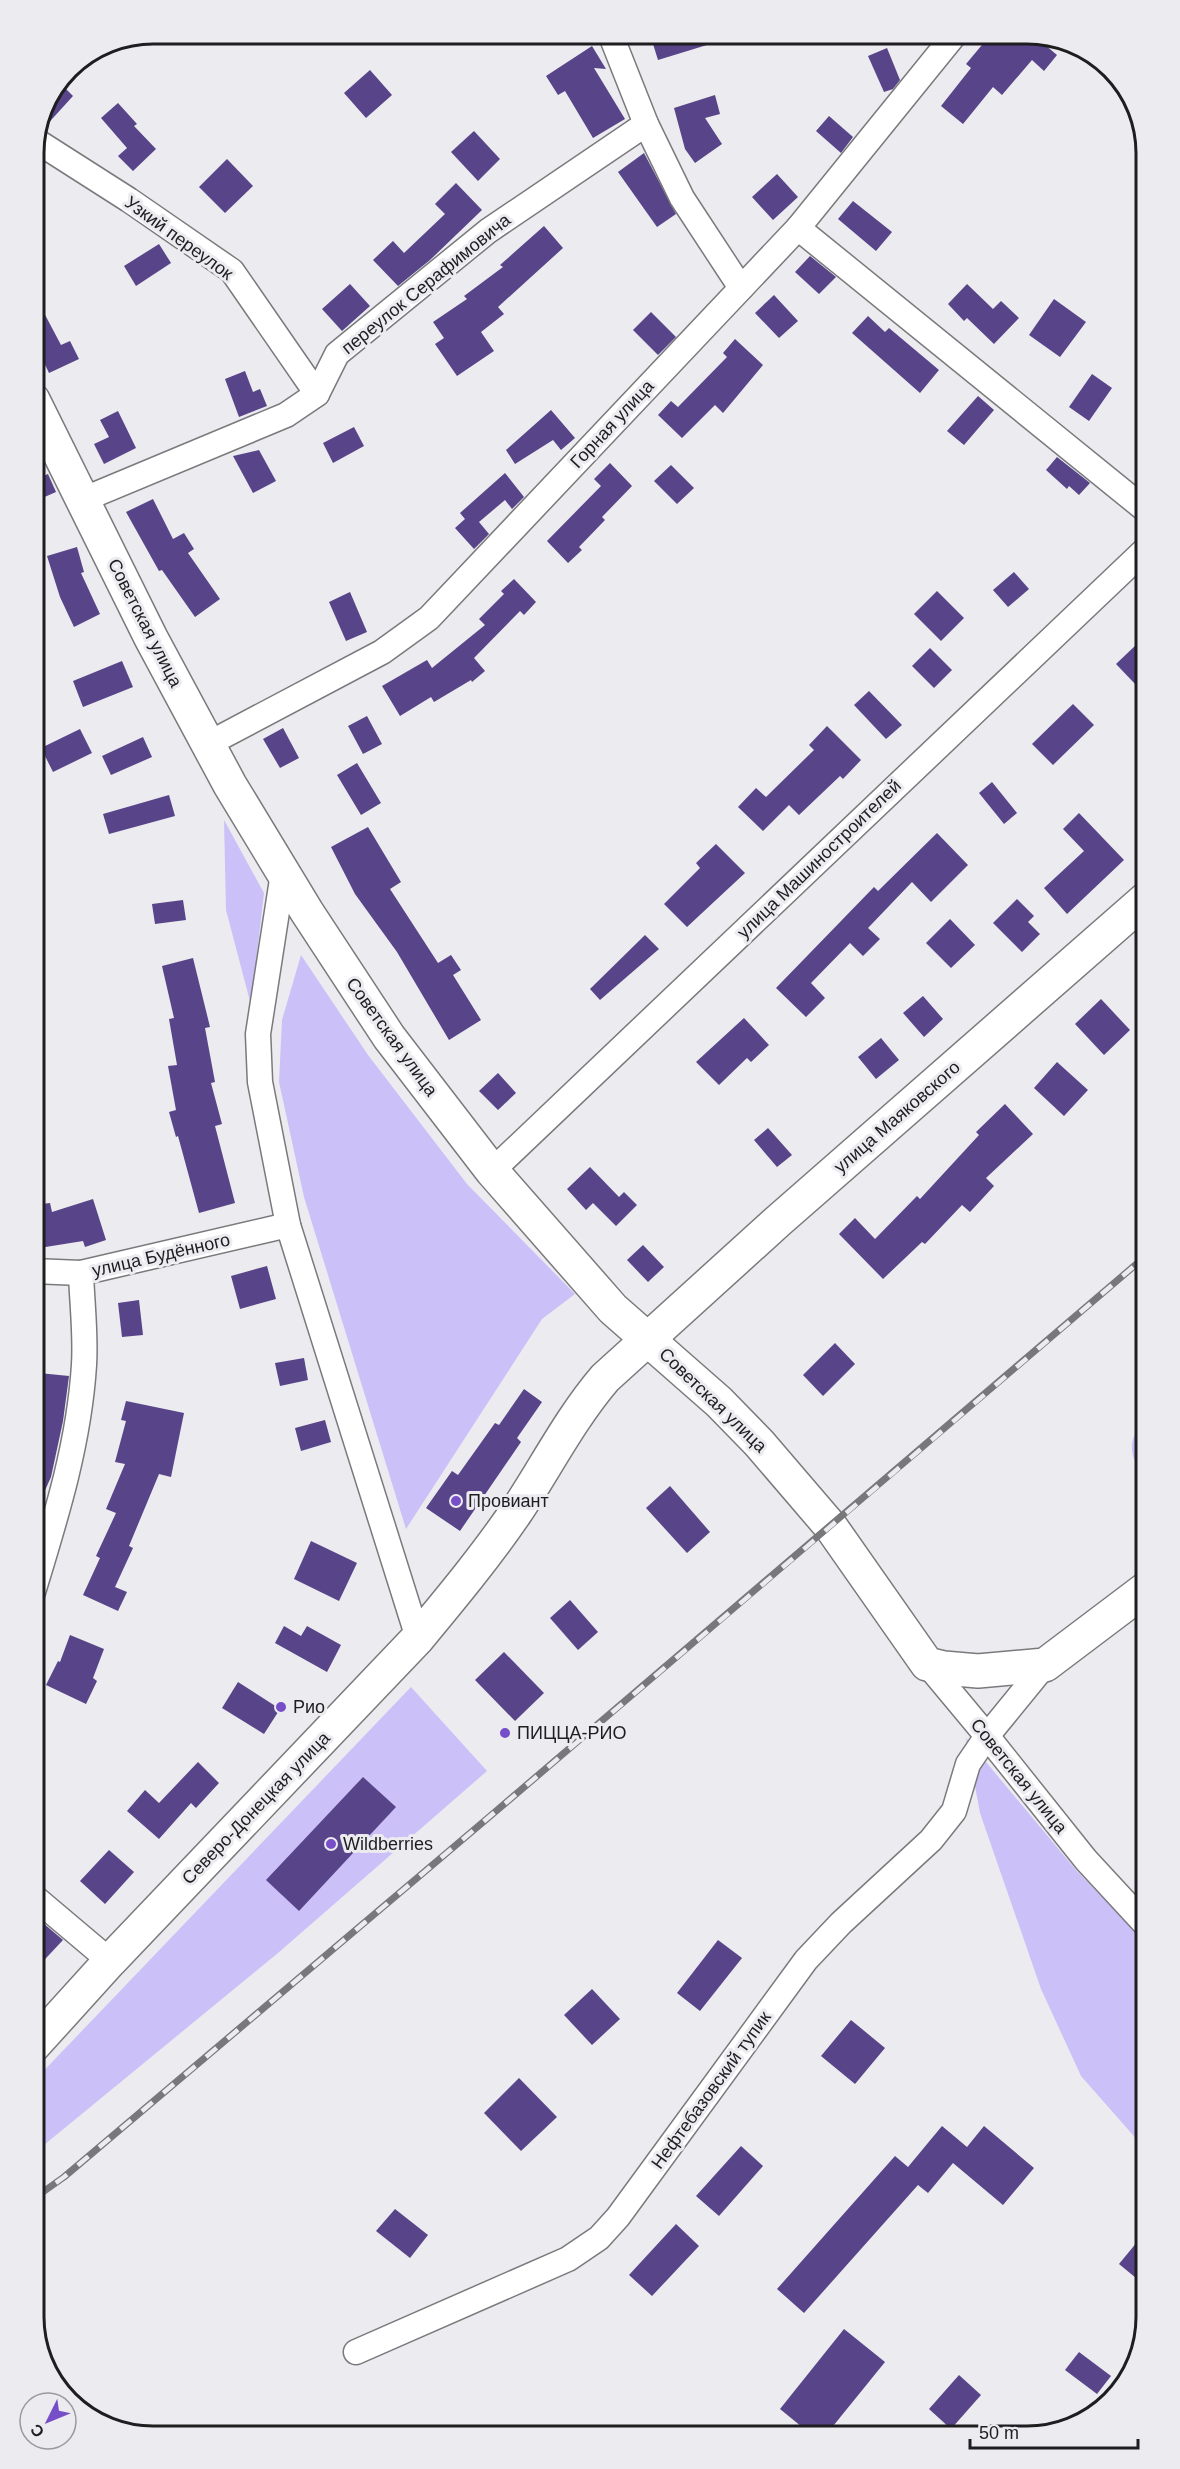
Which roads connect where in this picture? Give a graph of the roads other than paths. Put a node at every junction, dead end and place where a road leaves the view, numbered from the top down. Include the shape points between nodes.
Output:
1 (614, 44) edge
2 (947, 44) edge
3 (646, 124) junction
4 (44, 146) edge
5 (798, 228) junction
6 (741, 288) junction
7 (317, 394) junction
8 (44, 422) edge
9 (82, 500) junction
10 (1136, 502) edge
11 (1136, 558) edge
12 (208, 744) junction
13 (283, 873) junction
14 (1136, 908) edge
15 (492, 1171) junction
16 (288, 1225) junction
17 (44, 1271) edge
18 (81, 1273) junction
19 (650, 1340) junction
20 (44, 1557) edge
21 (1136, 1596) edge
22 (418, 1638) junction
23 (927, 1664) junction
24 (1045, 1665) junction
25 (987, 1736) junction
26 (44, 1905) edge
27 (1136, 1914) edge
28 (110, 1961) junction
29 (44, 2034) edge
30 (356, 2352) dead end

1 - 3 street
2 - 5 street, Горная улица
3 - 6 street via 682,198
3 - 7 street, переулок Серафимовича via 488,231 337,354
4 - 7 street, Узкий переулок via 232,271
5 - 6 street, Горная улица
5 - 10 street
6 - 12 street, Горная улица via 429,618 382,652
7 - 9 street, переулок Серафимовича via 286,415
8 - 9 main road, Советская улица
9 - 12 main road, Советская улица
11 - 15 street, улица Машиностроителей
12 - 13 main road, Советская улица
13 - 15 main road, Советская улица via 389,1037
13 - 16 street via 258,1034 260,1082
14 - 19 main road, улица Маяковского via 777,1222
15 - 19 main road, Советская улица via 613,1309
16 - 18 street, улица Будённого
16 - 22 street
17 - 18 street, улица Будённого
18 - 20 street via 84,1363 75,1444
19 - 22 main road, Северо-Донецкая улица via 605,1378 587,1399 515,1513
19 - 23 main road, Советская улица via 718,1402 781,1468 831,1527
21 - 24 main road
22 - 28 main road, Северо-Донецкая улица
23 - 24 main road via 978,1671
23 - 25 street, Советская улица
24 - 25 street, Нефтебазовский тупик
25 - 27 street, Советская улица via 1086,1860
25 - 30 street, Нефтебазовский тупик via 968,1764 954,1811 931,1840 806,1960 599,2238 568,2259
26 - 28 street
28 - 29 main road, Северо-Донецкая улица

